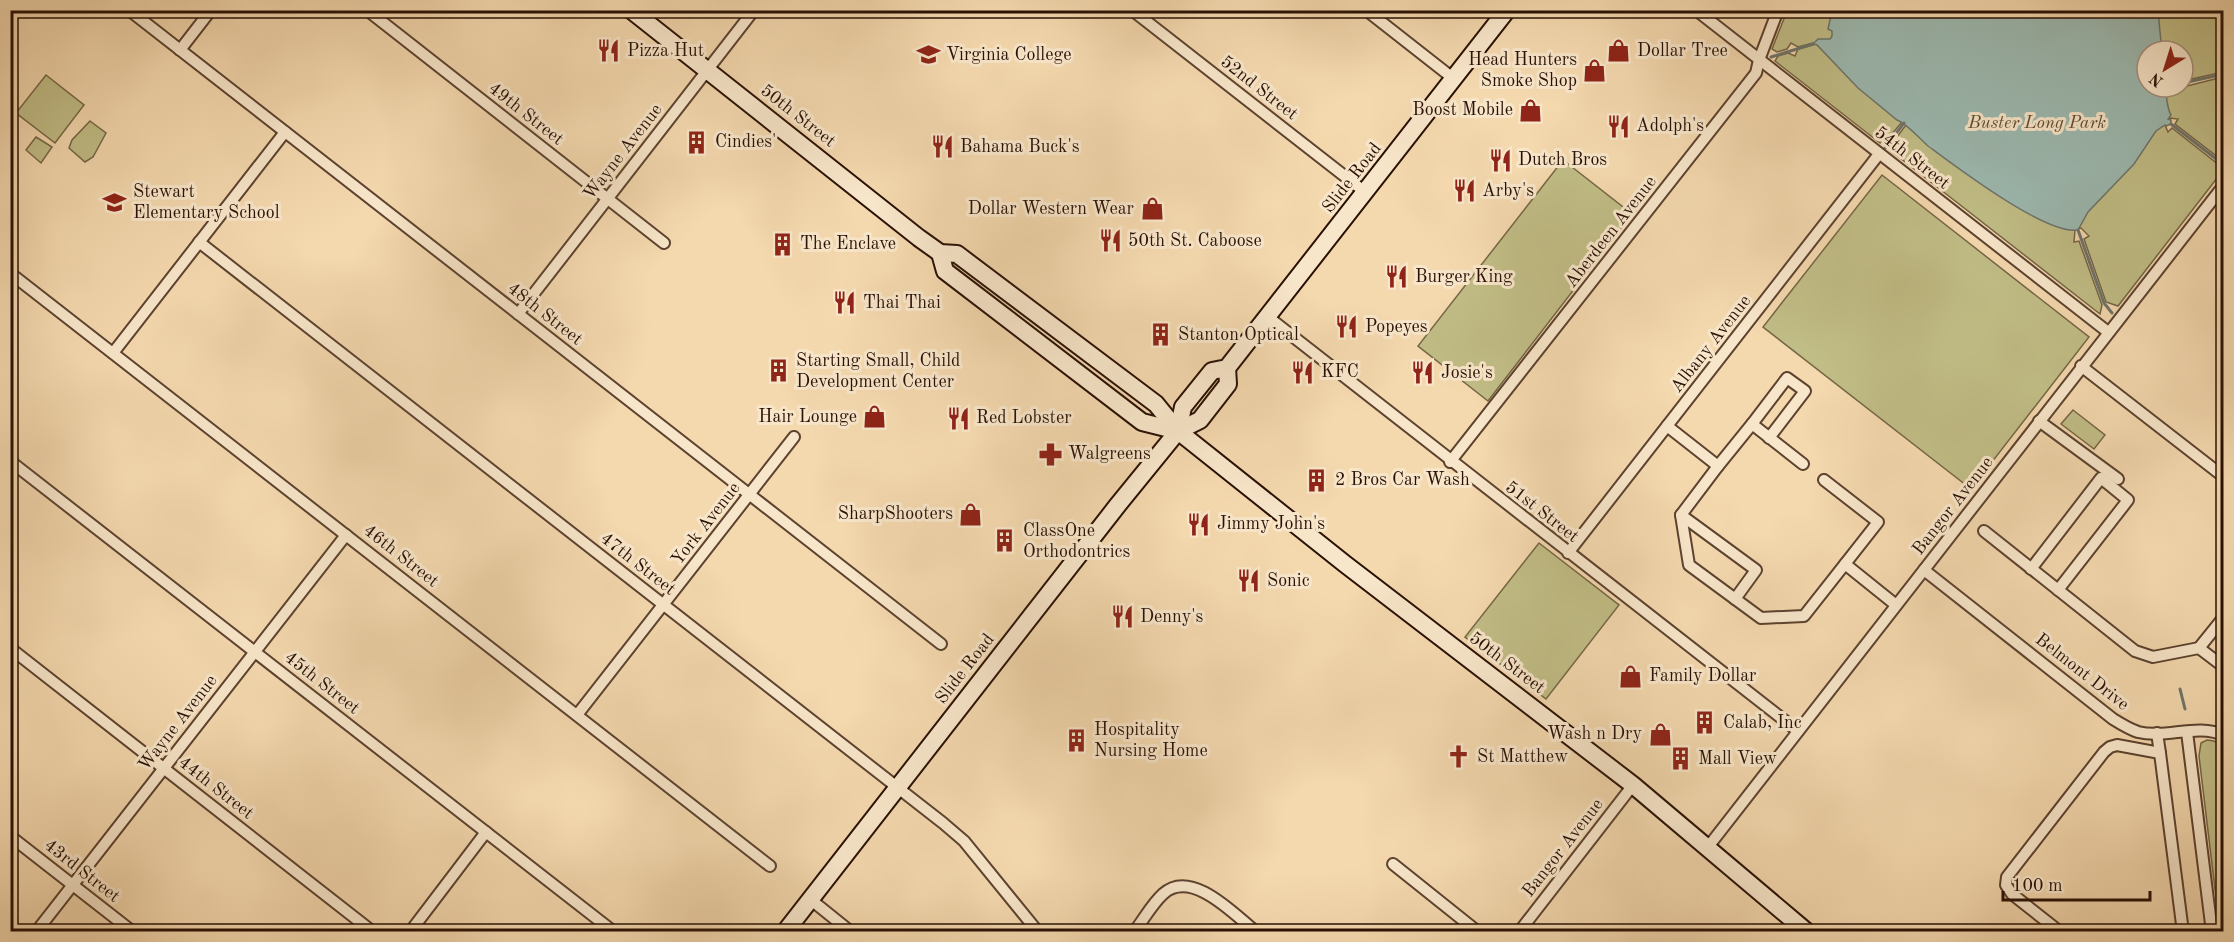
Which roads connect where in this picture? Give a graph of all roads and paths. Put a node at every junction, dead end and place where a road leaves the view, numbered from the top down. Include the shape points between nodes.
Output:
1 (129, 10) edge
2 (211, 10) edge
3 (367, 10) edge
4 (631, 10) edge
5 (754, 10) edge
6 (1132, 10) edge
7 (1366, 10) edge
8 (1508, 10) edge
9 (1696, 10) edge
10 (1778, 10) edge
11 (180, 50) junction
12 (1759, 60) junction
13 (708, 70) junction
14 (1454, 79) junction
15 (285, 132) junction
16 (1879, 154) junction
17 (2223, 185) edge
18 (1365, 192) junction
19 (608, 199) junction
20 (199, 242) junction
21 (664, 243) dead end
22 (10, 273) edge
23 (518, 314) junction
24 (1268, 317) junction
25 (2108, 332) junction
26 (113, 352) junction
27 (2081, 366) junction
28 (2039, 421) junction
29 (1752, 424) junction
30 (1667, 426) junction
31 (1178, 431) junction
32 (794, 437) dead end
33 (1769, 438) junction
34 (10, 461) edge
35 (1450, 462) junction
36 (1803, 464) dead end
37 (1718, 466) junction
38 (2223, 477) edge
39 (2118, 479) dead end
40 (1824, 480) dead end
41 (750, 495) junction
42 (1681, 515) junction
43 (1984, 531) dead end
44 (346, 535) junction
45 (1568, 553) junction
46 (1845, 564) junction
47 (2031, 569) junction
48 (1924, 570) junction
49 (2058, 590) junction
50 (1735, 599) junction
51 (1896, 605) junction
52 (664, 606) junction
53 (2223, 617) edge
54 (941, 644) dead end
55 (10, 648) edge
56 (2199, 648) junction
57 (255, 652) junction
58 (2223, 668) edge
59 (577, 715) junction
60 (1798, 732) junction
61 (2187, 732) junction
62 (2157, 733) junction
63 (2223, 735) edge
64 (2160, 753) junction
65 (164, 768) junction
66 (1633, 784) junction
67 (897, 788) junction
68 (486, 832) junction
69 (10, 836) edge
70 (1708, 847) junction
71 (1393, 864) dead end
72 (770, 866) dead end
73 (73, 884) junction
74 (810, 899) junction
75 (2058, 931) edge
76 (36, 932) edge
77 (133, 932) edge
78 (373, 932) edge
79 (410, 932) edge
80 (614, 932) edge
81 (784, 932) edge
82 (851, 932) edge
83 (1038, 932) edge
84 (1134, 932) edge
85 (1256, 932) edge
86 (1478, 932) edge
87 (1519, 932) edge
88 (1807, 932) edge
89 (2183, 932) edge
90 (2212, 932) edge

1 - 11 street, 48th Street
2 - 11 street
3 - 19 street, 49th Street
4 - 13 main road, 50th Street
5 - 13 street, Wayne Avenue
6 - 18 street, 52nd Street
7 - 14 street
8 - 14 main road, Slide Road
9 - 12 street, 54th Street
10 - 12 street, Aberdeen Avenue
11 - 15 street, 48th Street
12 - 16 street, 54th Street
12 - 35 street, Aberdeen Avenue via 1756,73
13 - 19 street, Wayne Avenue
13 - 31 main road, 50th Street via 940,253 945,271 1142,422
14 - 18 main road, Slide Road
15 - 20 street
15 - 23 street, 48th Street
16 - 25 street, 54th Street
16 - 30 street, Albany Avenue
17 - 25 street, Bangor Avenue
18 - 24 main road, Slide Road
19 - 21 street, 49th Street
19 - 23 street, Wayne Avenue
20 - 26 street
20 - 52 street, 47th Street
22 - 26 street, 46th Street
23 - 41 street, 48th Street
24 - 31 main road, Slide Road via 1227,368 1212,371 1183,407
24 - 35 street, 51st Street
25 - 27 street, Bangor Avenue
26 - 44 street, 46th Street
27 - 28 street, Bangor Avenue
27 - 38 street
28 - 39 street
28 - 48 street, Bangor Avenue
29 - 33 street
29 - 33 street via 1787,378 1805,392
29 - 37 street
30 - 37 street
30 - 45 street, Albany Avenue
31 - 66 main road, 50th Street
31 - 67 main road, Slide Road
32 - 41 street, York Avenue
33 - 36 street
34 - 57 street, 45th Street
35 - 45 street, 51st Street
37 - 42 street
40 - 46 street via 1878,522
41 - 52 street, York Avenue
41 - 54 street, 48th Street
42 - 50 street via 1689,565
42 - 50 street via 1756,570
43 - 47 street
44 - 57 street, Wayne Avenue
44 - 59 street, 46th Street
45 - 60 street, 51st Street
46 - 50 street via 1804,616 1761,618
46 - 51 street
47 - 49 street
47 - 49 street via 2101,478 2107,482 2128,500
48 - 51 street, Bangor Avenue
48 - 62 street, Belmont Drive via 2113,719 2127,728
49 - 56 street via 2135,651 2153,657
51 - 60 street, Bangor Avenue
52 - 59 street, York Avenue
52 - 67 street, 47th Street
53 - 56 street
55 - 65 street, 44th Street
56 - 58 street
57 - 65 street, Wayne Avenue
57 - 68 street, 45th Street
59 - 72 street, 46th Street
60 - 70 street, Bangor Avenue
61 - 62 street, Belmont Drive
61 - 63 street, Belmont Drive via 2215,731
61 - 90 street
62 - 64 street
64 - 75 street via 2110,747 2007,877 2006,885 2012,894
64 - 89 street
65 - 73 street, Wayne Avenue
65 - 78 street, 44th Street
66 - 70 main road, 50th Street
66 - 87 street, Bangor Avenue
67 - 74 main road, Slide Road
67 - 83 street, 47th Street via 964,841
68 - 79 street
68 - 80 street, 45th Street
69 - 73 street, 43rd Street
70 - 88 main road, 50th Street
71 - 86 street
73 - 76 street, Wayne Avenue
73 - 77 street, 43rd Street
74 - 81 main road, Slide Road
74 - 82 street
84 - 85 street via 1163,894 1175,886 1196,887

